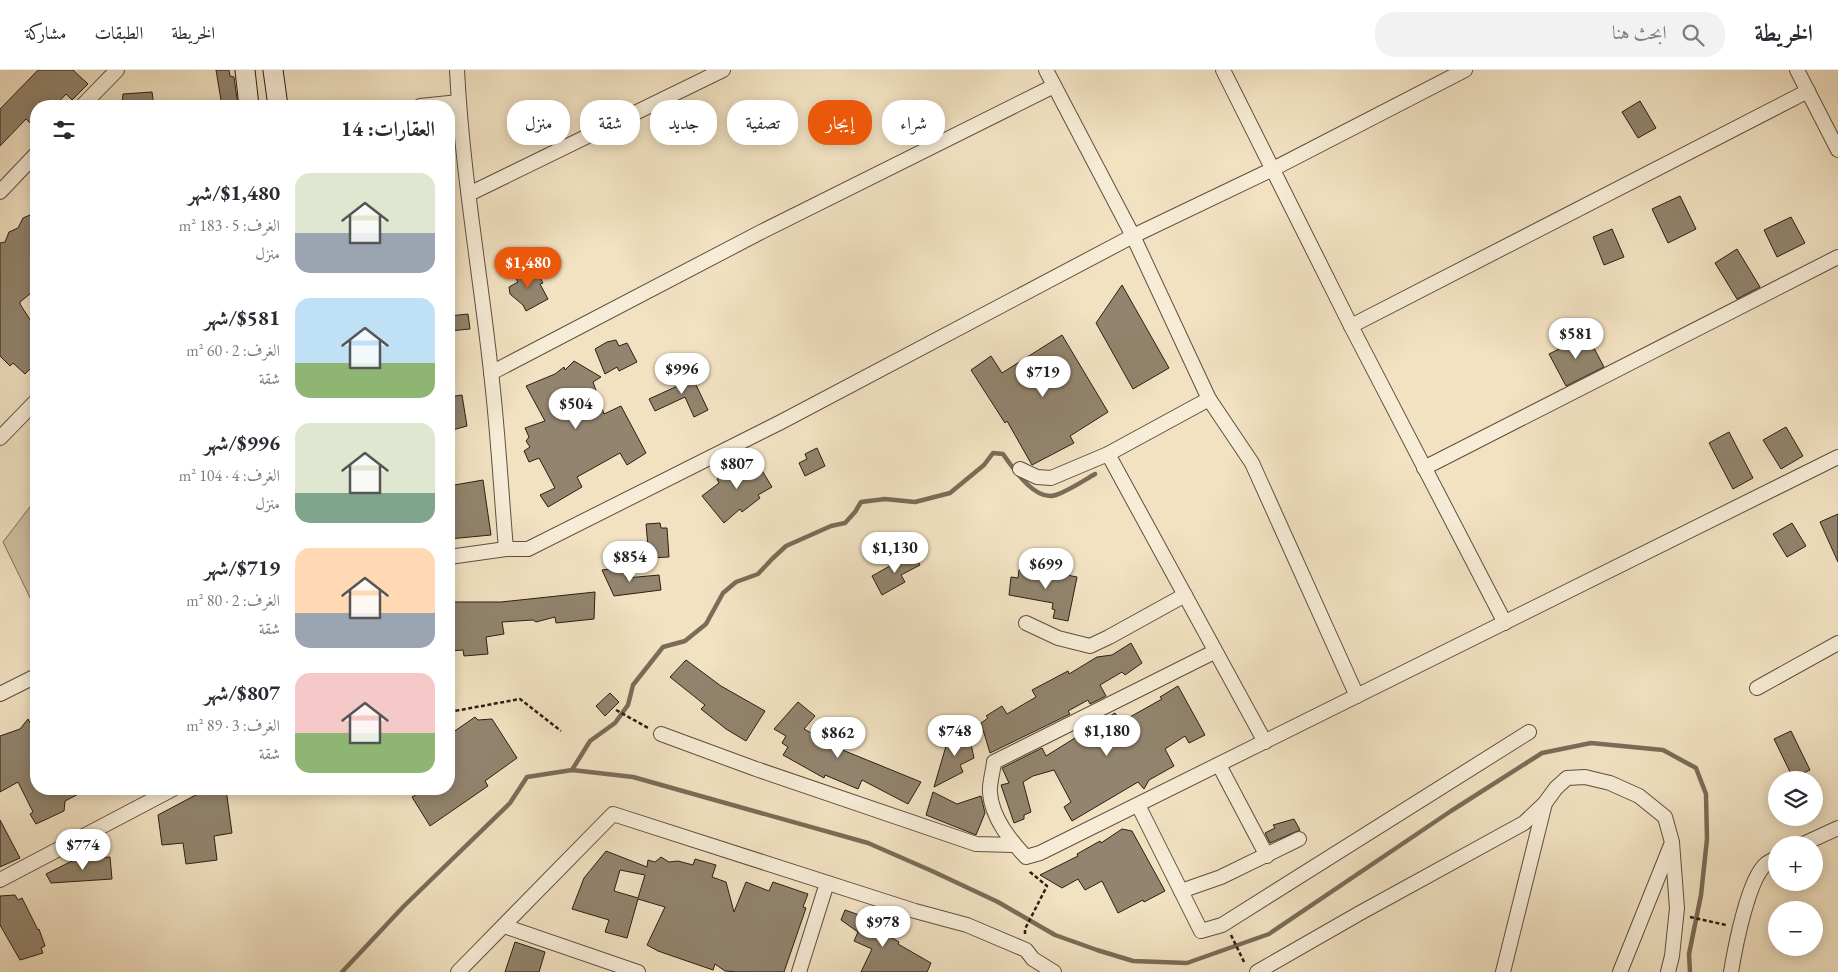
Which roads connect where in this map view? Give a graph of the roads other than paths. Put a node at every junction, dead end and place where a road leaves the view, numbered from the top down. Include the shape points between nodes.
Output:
1 (117, 70) edge
2 (245, 70) edge
3 (273, 70) edge
4 (457, 70) edge
5 (723, 70) edge
6 (1046, 70) edge
7 (1223, 70) edge
8 (1465, 70) edge
9 (1797, 70) edge
10 (1054, 86) junction
11 (1808, 91) junction
12 (91, 100) edge
13 (248, 100) edge
14 (277, 100) edge
15 (455, 102) edge
16 (458, 102) junction
17 (1838, 150) edge
18 (30, 160) edge
19 (1273, 169) junction
20 (0, 192) edge
21 (469, 194) junction
22 (1133, 236) junction
23 (1838, 256) edge
24 (1351, 326) junction
25 (491, 373) junction
26 (1209, 399) junction
27 (30, 407) edge
28 (0, 438) edge
29 (1108, 454) junction
30 (1838, 457) edge
31 (1424, 468) junction
32 (1020, 469) dead end
33 (506, 549) junction
34 (455, 556) edge
35 (1185, 595) junction
36 (1026, 623) dead end
37 (1505, 623) junction
38 (1838, 643) edge
39 (1214, 652) junction
40 (30, 679) edge
41 (1757, 688) dead end
42 (0, 694) edge
43 (1357, 696) junction
44 (1529, 732) dead end
45 (661, 734) dead end
46 (1265, 742) junction
47 (1219, 765) junction
48 (162, 795) edge
49 (1545, 804) junction
50 (1138, 805) junction
51 (1838, 828) edge
52 (1821, 836) edge
53 (1299, 839) dead end
54 (1672, 842) junction
55 (1014, 845) junction
56 (1267, 856) junction
57 (1768, 862) edge
58 (0, 880) edge
59 (827, 882) junction
60 (1181, 891) junction
61 (504, 926) junction
62 (458, 972) edge
63 (638, 972) edge
64 (799, 972) edge
65 (1054, 972) edge
66 (1257, 972) edge
67 (1502, 972) edge
68 (1620, 972) edge
69 (1668, 972) edge
70 (1731, 972) edge

1 - 12 street
2 - 13 street
3 - 14 street
4 - 16 street
5 - 21 street
6 - 10 street
7 - 19 street
8 - 19 street
9 - 11 street
10 - 22 street
10 - 25 street via 761,232
11 - 17 street
11 - 24 street
15 - 16 street
16 - 21 street
18 - 20 street
19 - 22 street
19 - 24 street
21 - 25 street
22 - 26 street
22 - 33 street via 781,422 563,532 528,549
23 - 31 street
24 - 31 street
25 - 33 street
26 - 29 street
26 - 43 street via 1252,463
27 - 28 street
29 - 32 street via 1052,478 1037,477
29 - 35 street
30 - 37 street
31 - 37 street
33 - 34 street
35 - 36 street via 1090,646 1058,638
35 - 39 street
37 - 43 street
38 - 41 street
39 - 46 street
39 - 55 street via 994,762 990,793 998,819
40 - 42 street
43 - 46 street
44 - 60 street via 1222,925 1200,931
45 - 55 street via 976,844
46 - 47 street
47 - 50 street
47 - 56 street
48 - 58 street
49 - 54 street via 1567,778 1585,777 1610,783 1639,796 1665,817
49 - 66 street via 1524,823
49 - 67 street
50 - 55 street via 1040,854 1026,857
50 - 60 street
51 - 52 street
53 - 56 street
54 - 68 street
54 - 69 street via 1677,908
56 - 60 street
57 - 70 street via 1756,880 1739,928
59 - 61 street via 614,814
59 - 64 street
59 - 65 street via 967,925 1026,950 1033,959
61 - 62 street
61 - 63 street

